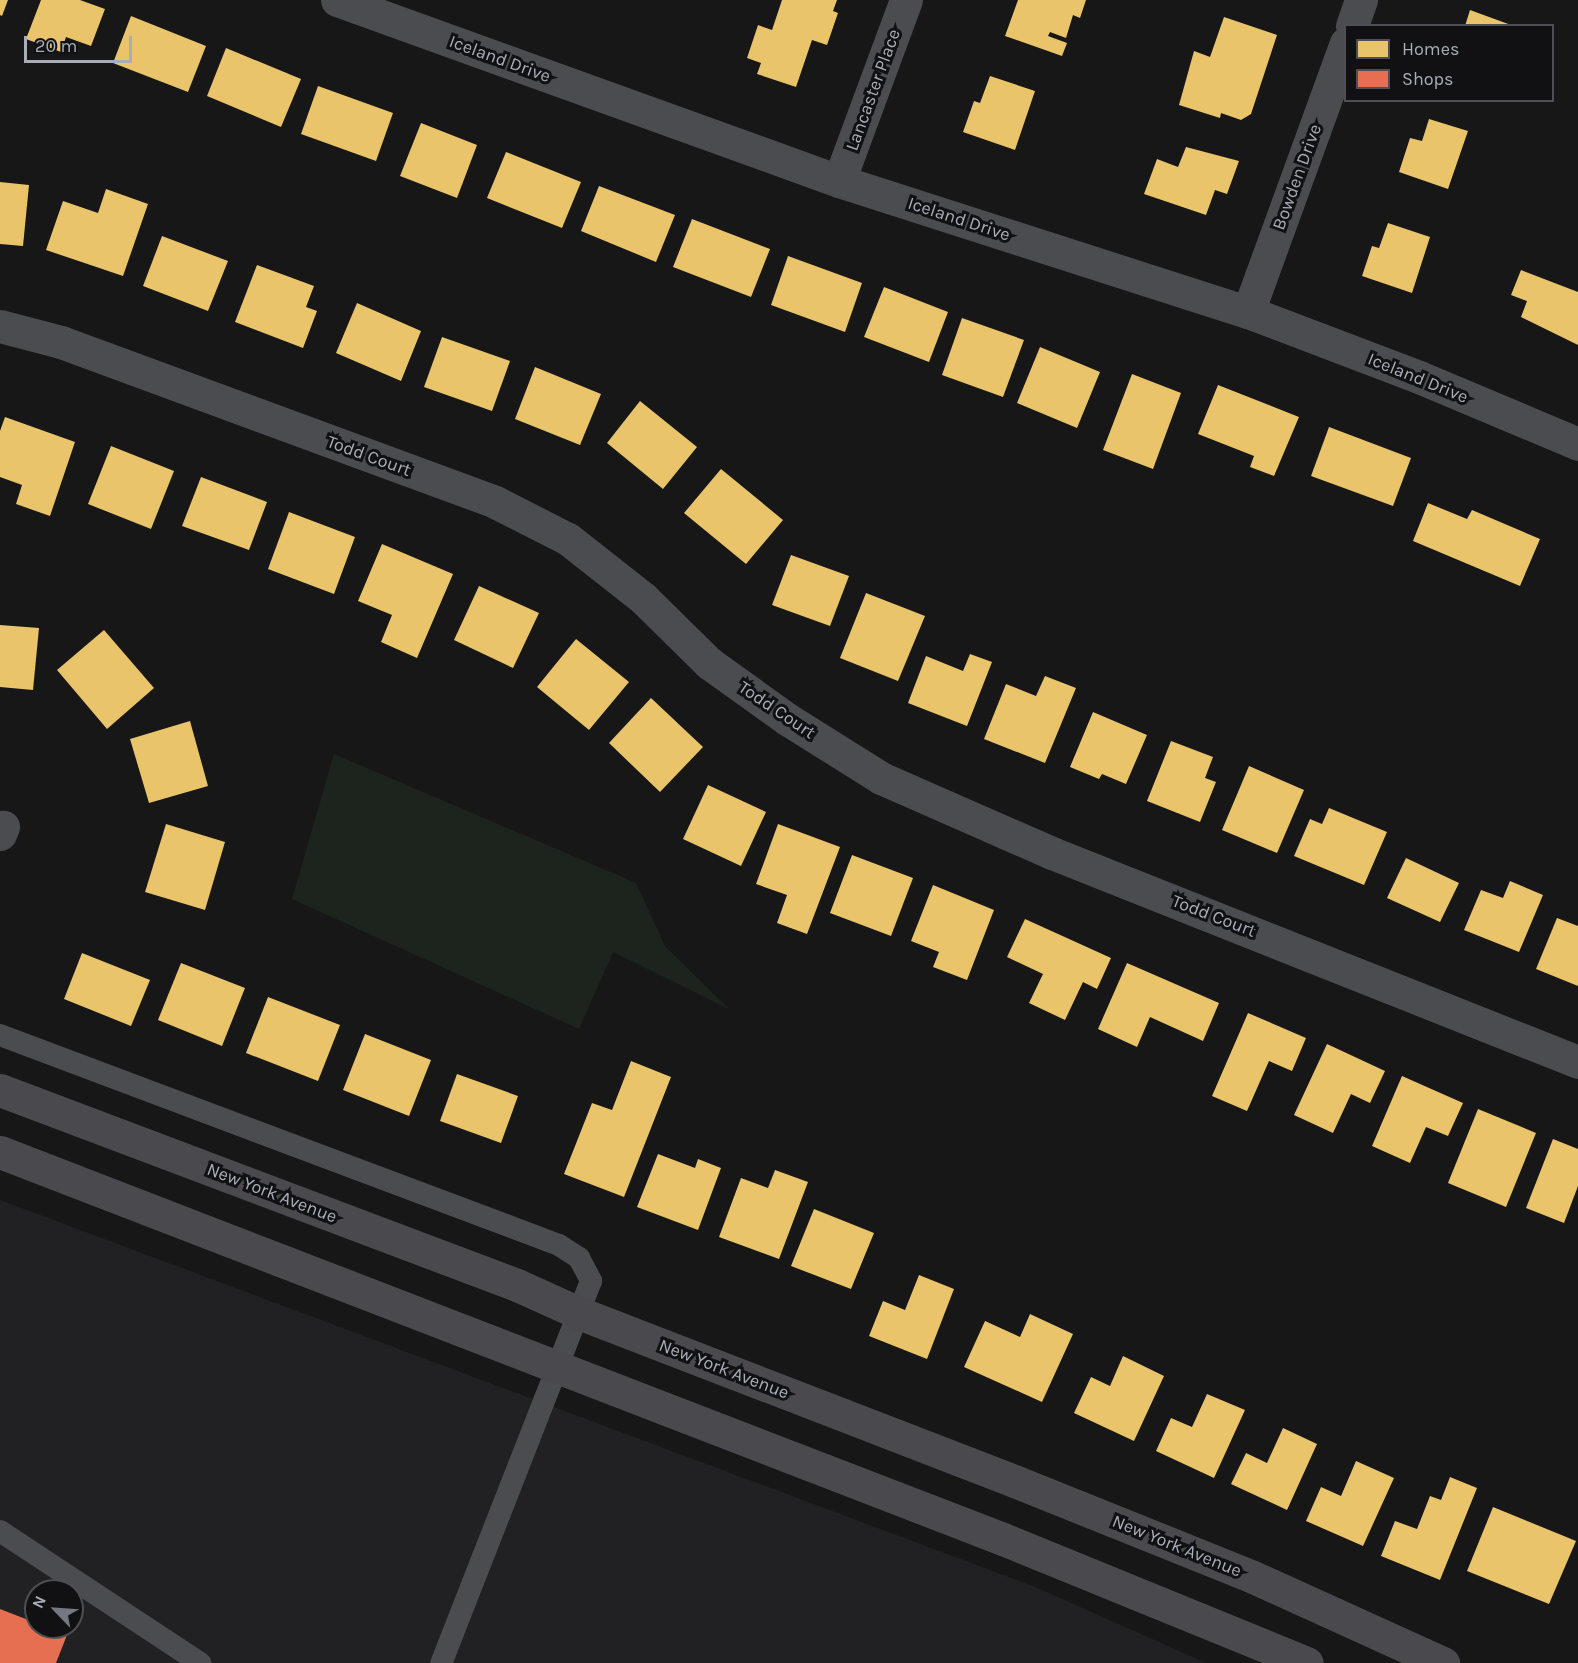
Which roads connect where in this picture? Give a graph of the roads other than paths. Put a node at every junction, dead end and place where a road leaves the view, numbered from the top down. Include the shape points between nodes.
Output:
1 (337, 0) edge
2 (906, 0) edge
3 (1361, 0) edge
4 (1353, 24) edge
5 (1344, 48) edge
6 (839, 181) junction
7 (1248, 312) junction
8 (0, 326) edge
9 (1578, 444) edge
10 (0, 1035) edge
11 (1578, 1062) edge
12 (0, 1090) edge
13 (0, 1152) edge
14 (579, 1313) junction
15 (556, 1368) junction
16 (0, 1531) edge
17 (194, 1661) edge
18 (1439, 1662) edge
19 (441, 1663) edge
20 (1307, 1663) edge

1 - 6 street, Iceland Drive
2 - 6 street, Lancaster Place
3 - 4 street
5 - 7 street, Bowden Drive
6 - 7 street, Iceland Drive
7 - 9 street, Iceland Drive via 1419,376
8 - 11 street, Todd Court via 61,342 495,502 568,540 643,598 709,663 787,719 881,778 1042,848
10 - 14 lane via 559,1245 579,1258 591,1281
12 - 14 street, New York Avenue via 517,1285
13 - 15 street
14 - 15 lane
14 - 18 street, New York Avenue via 1253,1577
15 - 19 lane
15 - 20 street via 1003,1539
16 - 17 lane

